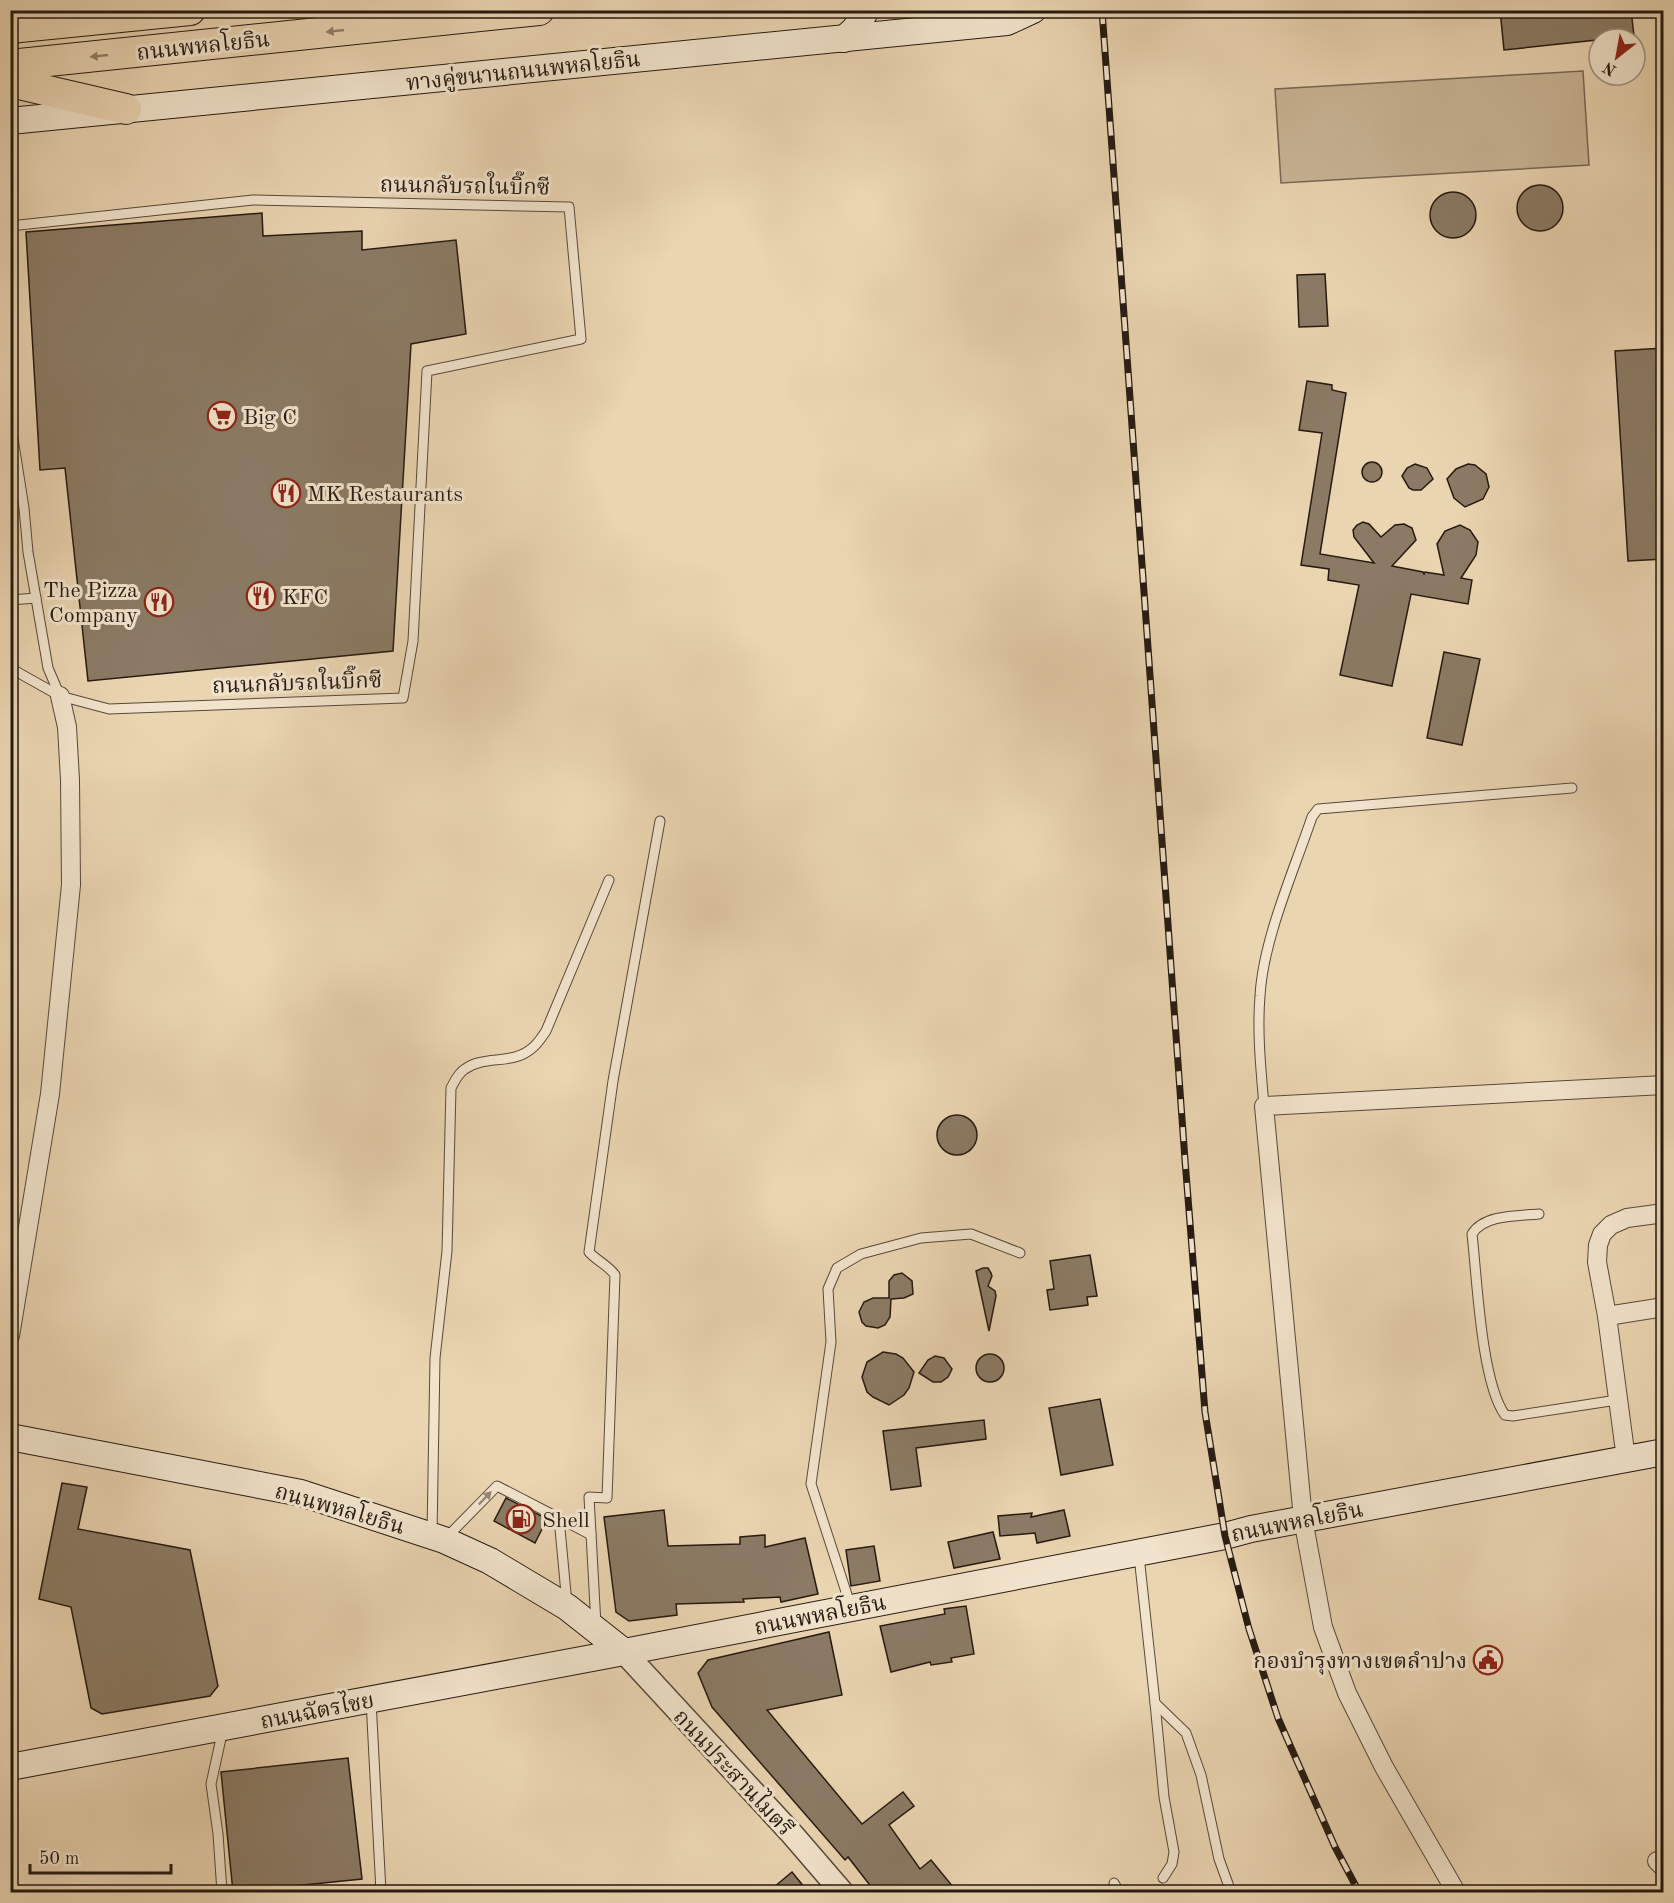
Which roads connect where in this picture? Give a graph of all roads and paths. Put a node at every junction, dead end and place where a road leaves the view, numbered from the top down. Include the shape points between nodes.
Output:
1 (190, 10) edge
2 (539, 10) edge
3 (866, 10) edge
4 (1033, 10) edge
5 (10, 28) edge
6 (844, 39) junction
7 (10, 65) edge
8 (10, 82) edge
9 (126, 109) junction
10 (10, 121) edge
11 (10, 226) edge
12 (10, 419) edge
13 (36, 598) junction
14 (10, 600) edge
15 (10, 668) edge
16 (60, 696) junction
17 (1572, 788) dead end
18 (660, 821) dead end
19 (609, 880) dead end
20 (1664, 1085) edge
21 (1264, 1106) junction
22 (1664, 1213) edge
23 (1539, 1214) dead end
24 (1020, 1253) dead end
25 (1664, 1307) edge
26 (1607, 1316) junction
27 (10, 1336) edge
28 (1617, 1400) junction
29 (10, 1437) edge
30 (1664, 1452) edge
31 (1626, 1459) junction
32 (559, 1518) junction
33 (1303, 1520) junction
34 (591, 1535) junction
35 (438, 1538) junction
36 (1139, 1552) junction
37 (567, 1607) junction
38 (852, 1608) junction
39 (596, 1630) junction
40 (624, 1652) junction
41 (371, 1700) junction
42 (1155, 1702) junction
43 (224, 1727) junction
44 (10, 1767) edge
45 (1163, 1878) dead end
46 (1114, 1883) dead end
47 (222, 1893) edge
48 (381, 1893) edge
49 (842, 1893) edge
50 (1119, 1893) edge
51 (1231, 1893) edge
52 (1456, 1893) edge

1 - 5 highway, ถนนพหลโยธิน
2 -> 7 highway, ถนนพหลโยธิน
3 - 6 main road
4 - 6 main road, ทางคู่ขนานถนนพหลโยธิน via 1006,22
6 - 9 main road, ทางคู่ขนานถนนพหลโยธิน
8 - 9 highway
9 - 10 main road, ทางคู่ขนานถนนพหลโยธิน
11 - 16 lane, ถนนกลับรถในบิ๊กซี via 252,200 569,207 581,339 427,371 412,641 403,698 110,709
12 - 13 lane
13 - 14 lane
13 - 16 lane via 48,668
15 - 16 lane
16 - 27 street via 67,727 71,885 50,1094
17 - 21 lane via 1318,809 1312,816 1270,941 1260,995
18 - 34 lane via 613,1081 589,1252 615,1275 608,1498 589,1497
19 - 35 lane via 546,1031 521,1056 465,1068 451,1088 447,1251 435,1358
20 - 21 street
21 - 33 street
22 - 26 street via 1627,1218 1602,1234 1598,1262
23 - 28 lane via 1500,1218 1472,1234 1483,1335 1499,1407 1505,1415 1513,1416
24 - 38 lane via 971,1234 921,1238 861,1254 837,1268 828,1289 831,1342 811,1484
25 - 26 street
26 - 28 street
28 - 31 street
29 - 35 main road, ถนนพหลโยธิน via 301,1493
30 - 31 main road, ถนนพหลโยธิน
31 - 33 main road, ถนนพหลโยธิน
32 - 34 lane
35 -> 32 lane via 497,1486
32 - 37 lane
33 - 36 main road, ถนนพหลโยธิน
33 - 52 street via 1323,1627 1347,1693
34 - 39 lane
35 - 37 main road, ถนนพหลโยธิน via 490,1561
36 - 38 main road, ถนนพหลโยธิน
36 - 42 lane
37 - 39 main road, ถนนพหลโยธิน
38 - 40 main road, ถนนพหลโยธิน
39 - 40 main road, ถนนพหลโยธิน
40 - 41 main road, ถนนฉัตรไชย
40 - 49 street, ถนนประสานไมตรี
41 - 43 main road, ถนนฉัตรไชย
41 - 48 lane
42 - 45 lane via 1164,1797 1174,1852
42 - 51 lane via 1186,1732
43 - 44 main road, ถนนฉัตรไชย
43 - 47 lane via 211,1784
46 - 50 lane

